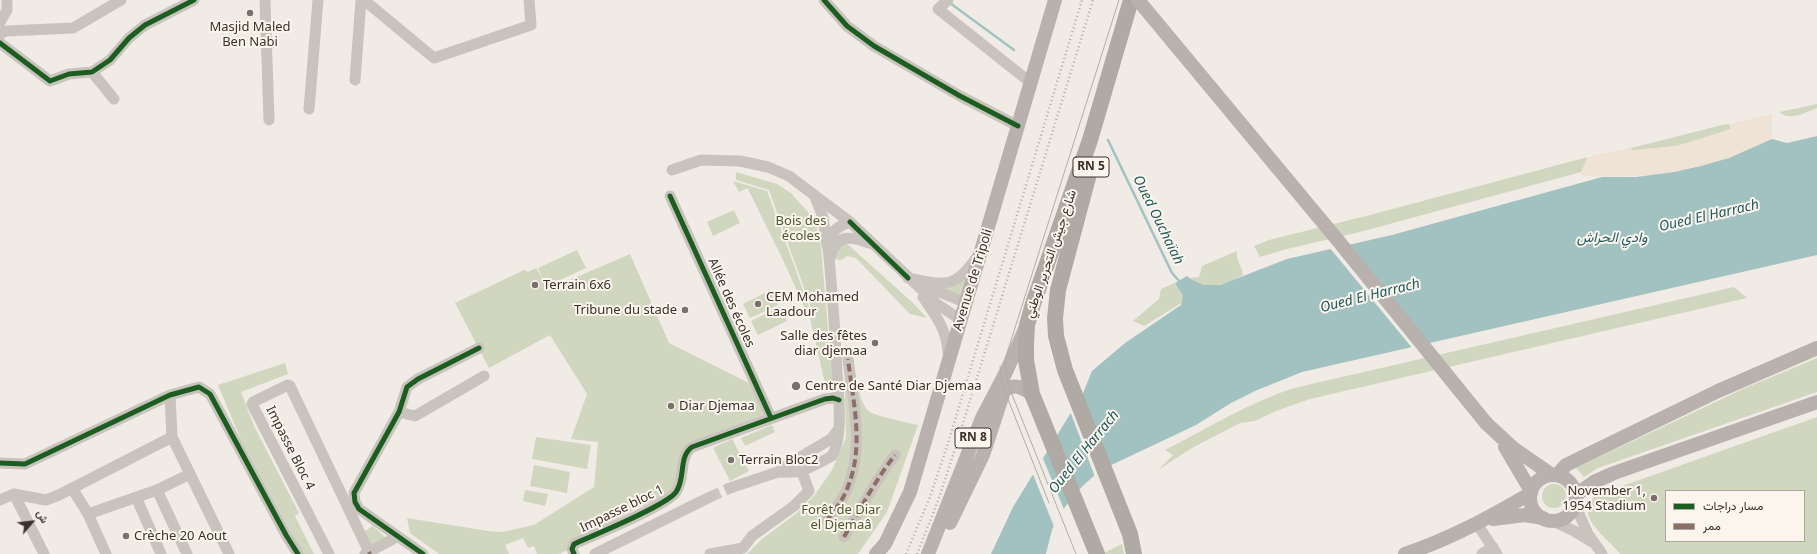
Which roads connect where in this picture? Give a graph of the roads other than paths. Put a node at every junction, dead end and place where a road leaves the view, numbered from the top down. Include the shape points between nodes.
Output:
1 (7, 0) edge
2 (121, 0) edge
3 (194, 0) edge
4 (265, 0) edge
5 (318, 0) edge
6 (361, 0) edge
7 (364, 0) edge
8 (529, 0) edge
9 (824, 0) edge
10 (948, 0) edge
11 (1056, 0) edge
12 (1131, 0) edge
13 (1138, 0) edge
14 (1142, 0) edge
15 (0, 22) edge
16 (0, 34) edge
17 (0, 43) edge
18 (92, 72) junction
19 (355, 80) dead end
20 (1030, 83) junction
21 (114, 99) dead end
22 (309, 109) dead end
23 (269, 120) dead end
24 (1018, 126) junction
25 (672, 170) dead end
26 (670, 196) dead end
27 (815, 196) junction
28 (850, 222) junction
29 (872, 244) junction
30 (982, 249) junction
31 (830, 266) junction
32 (908, 278) junction
33 (966, 303) junction
34 (961, 318) junction
35 (1027, 325) junction
36 (479, 348) dead end
37 (1817, 348) edge
38 (848, 359) dead end
39 (949, 360) junction
40 (484, 376) dead end
41 (1032, 394) junction
42 (170, 395) junction
43 (839, 400) junction
44 (1817, 402) edge
45 (399, 412) junction
46 (771, 418) junction
47 (1486, 423) junction
48 (838, 430) junction
49 (172, 437) junction
50 (895, 456) dead end
51 (0, 463) edge
52 (778, 472) junction
53 (802, 472) junction
54 (190, 474) junction
55 (1555, 475) junction
56 (72, 488) junction
57 (730, 488) tunnel mouth
58 (157, 490) junction
59 (1531, 492) junction
60 (14, 494) junction
61 (710, 497) tunnel mouth
62 (136, 498) junction
63 (0, 500) edge
64 (1576, 500) junction
65 (88, 514) junction
66 (1548, 519) junction
67 (373, 520) junction
68 (827, 520) dead end
69 (1481, 522) junction
70 (358, 528) junction
71 (394, 535) junction
72 (844, 537) dead end
73 (1594, 544) junction
74 (1495, 551) edge
75 (368, 553) edge
76 (44, 554) edge
77 (106, 554) edge
78 (161, 554) edge
79 (188, 554) edge
80 (229, 554) edge
81 (298, 554) edge
82 (329, 554) edge
83 (423, 554) edge
84 (574, 554) edge
85 (595, 554) edge
86 (710, 554) edge
87 (876, 554) edge
88 (928, 554) edge
89 (936, 554) edge
90 (1096, 554) edge
91 (1134, 554) edge
92 (1405, 554) edge
93 (1482, 554) edge
94 (1602, 554) edge

1 - 15 street via 7,10
2 - 16 street via 73,28 6,31
3 - 18 street via 144,25 110,60
4 - 23 street
5 - 22 street
6 - 19 street
7 - 8 street via 434,58 530,25
9 - 24 street via 847,26 874,46
10 - 20 street via 938,9
11 - 20 main road, Avenue de Tripoli
12 - 35 highway, شارع جيش التحرير الوطني / RN 5 via 1090,140
13 - 47 main road, bridge
14 - 91 highway, شارع جيش التحرير الوطني / RN 5 via 1084,189 1056,303 1056,336 1065,370 1130,534
17 - 18 street via 50,81 69,74
18 - 21 street
20 - 24 main road, Avenue de Tripoli
24 - 30 main road, Avenue de Tripoli
25 - 27 street via 701,160 740,161 768,167 789,176
26 - 46 street, Allée des écoles
27 - 28 street
27 - 31 street via 823,217
28 - 29 street
28 - 31 street via 837,228 830,237
29 - 31 street via 848,238 840,240 832,251
29 - 32 street
30 - 32 street via 968,270 952,282 937,284
30 - 33 main road, Avenue de Tripoli
31 - 43 street
32 - 33 street
32 - 34 street via 937,304
32 - 39 street via 941,325 948,339
33 - 34 main road, Avenue de Tripoli
34 - 39 main road, Avenue de Tripoli
35 - 41 highway, RN 5 via 1026,360
35 - 88 main road, RN 8 via 1012,361 982,418
36 - 45 street via 407,387
37 - 55 main road via 1666,415 1566,465
38 - 68 street via 857,424 854,468 847,490
39 - 87 main road, Avenue de Tripoli via 910,492 885,544
40 - 45 street via 415,416
41 - 89 main road, RN 8 via 1016,386 1004,392 983,455
41 - 90 highway, RN 5
42 - 49 street
42 - 51 street via 25,464
42 - 81 street via 199,387 210,394
43 - 46 street, Impasse bloc 1 via 825,399
43 - 48 street
44 - 64 main road via 1614,473 1594,482
45 - 67 street via 354,493 359,509
46 - 84 street, Impasse bloc 1 via 692,447 685,455 680,484 673,496 574,544
47 - 55 main road via 1513,448
47 - 59 main road via 1515,461
48 - 52 street via 831,439
48 - 53 street via 838,442 832,456
49 - 54 street
49 - 56 street
50 - 72 street via 880,474
52 - 53 street
52 - 57 street
53 - 86 street via 809,491 794,506 752,536 743,548
54 - 58 street
54 - 80 street
55 - 59 main road via 1539,480
55 - 64 main road via 1570,482
56 - 60 street via 46,500
56 - 65 street
58 - 62 street
58 - 79 street
59 - 66 main road via 1533,508
59 - 69 main road
60 - 63 street
60 - 76 street
61 - 85 street
62 - 65 street
62 - 78 street
64 - 66 main road via 1567,516
64 - 73 street
65 - 77 street
66 - 69 main road via 1515,515
66 - 73 street
67 - 70 street
67 - 71 street
69 - 74 street
69 - 92 main road
70 - 75 street
70 - 82 street, Impasse Bloc 4 via 290,386 253,402
71 - 75 street via 393,539
71 - 83 street
73 - 94 street
74 - 93 street

